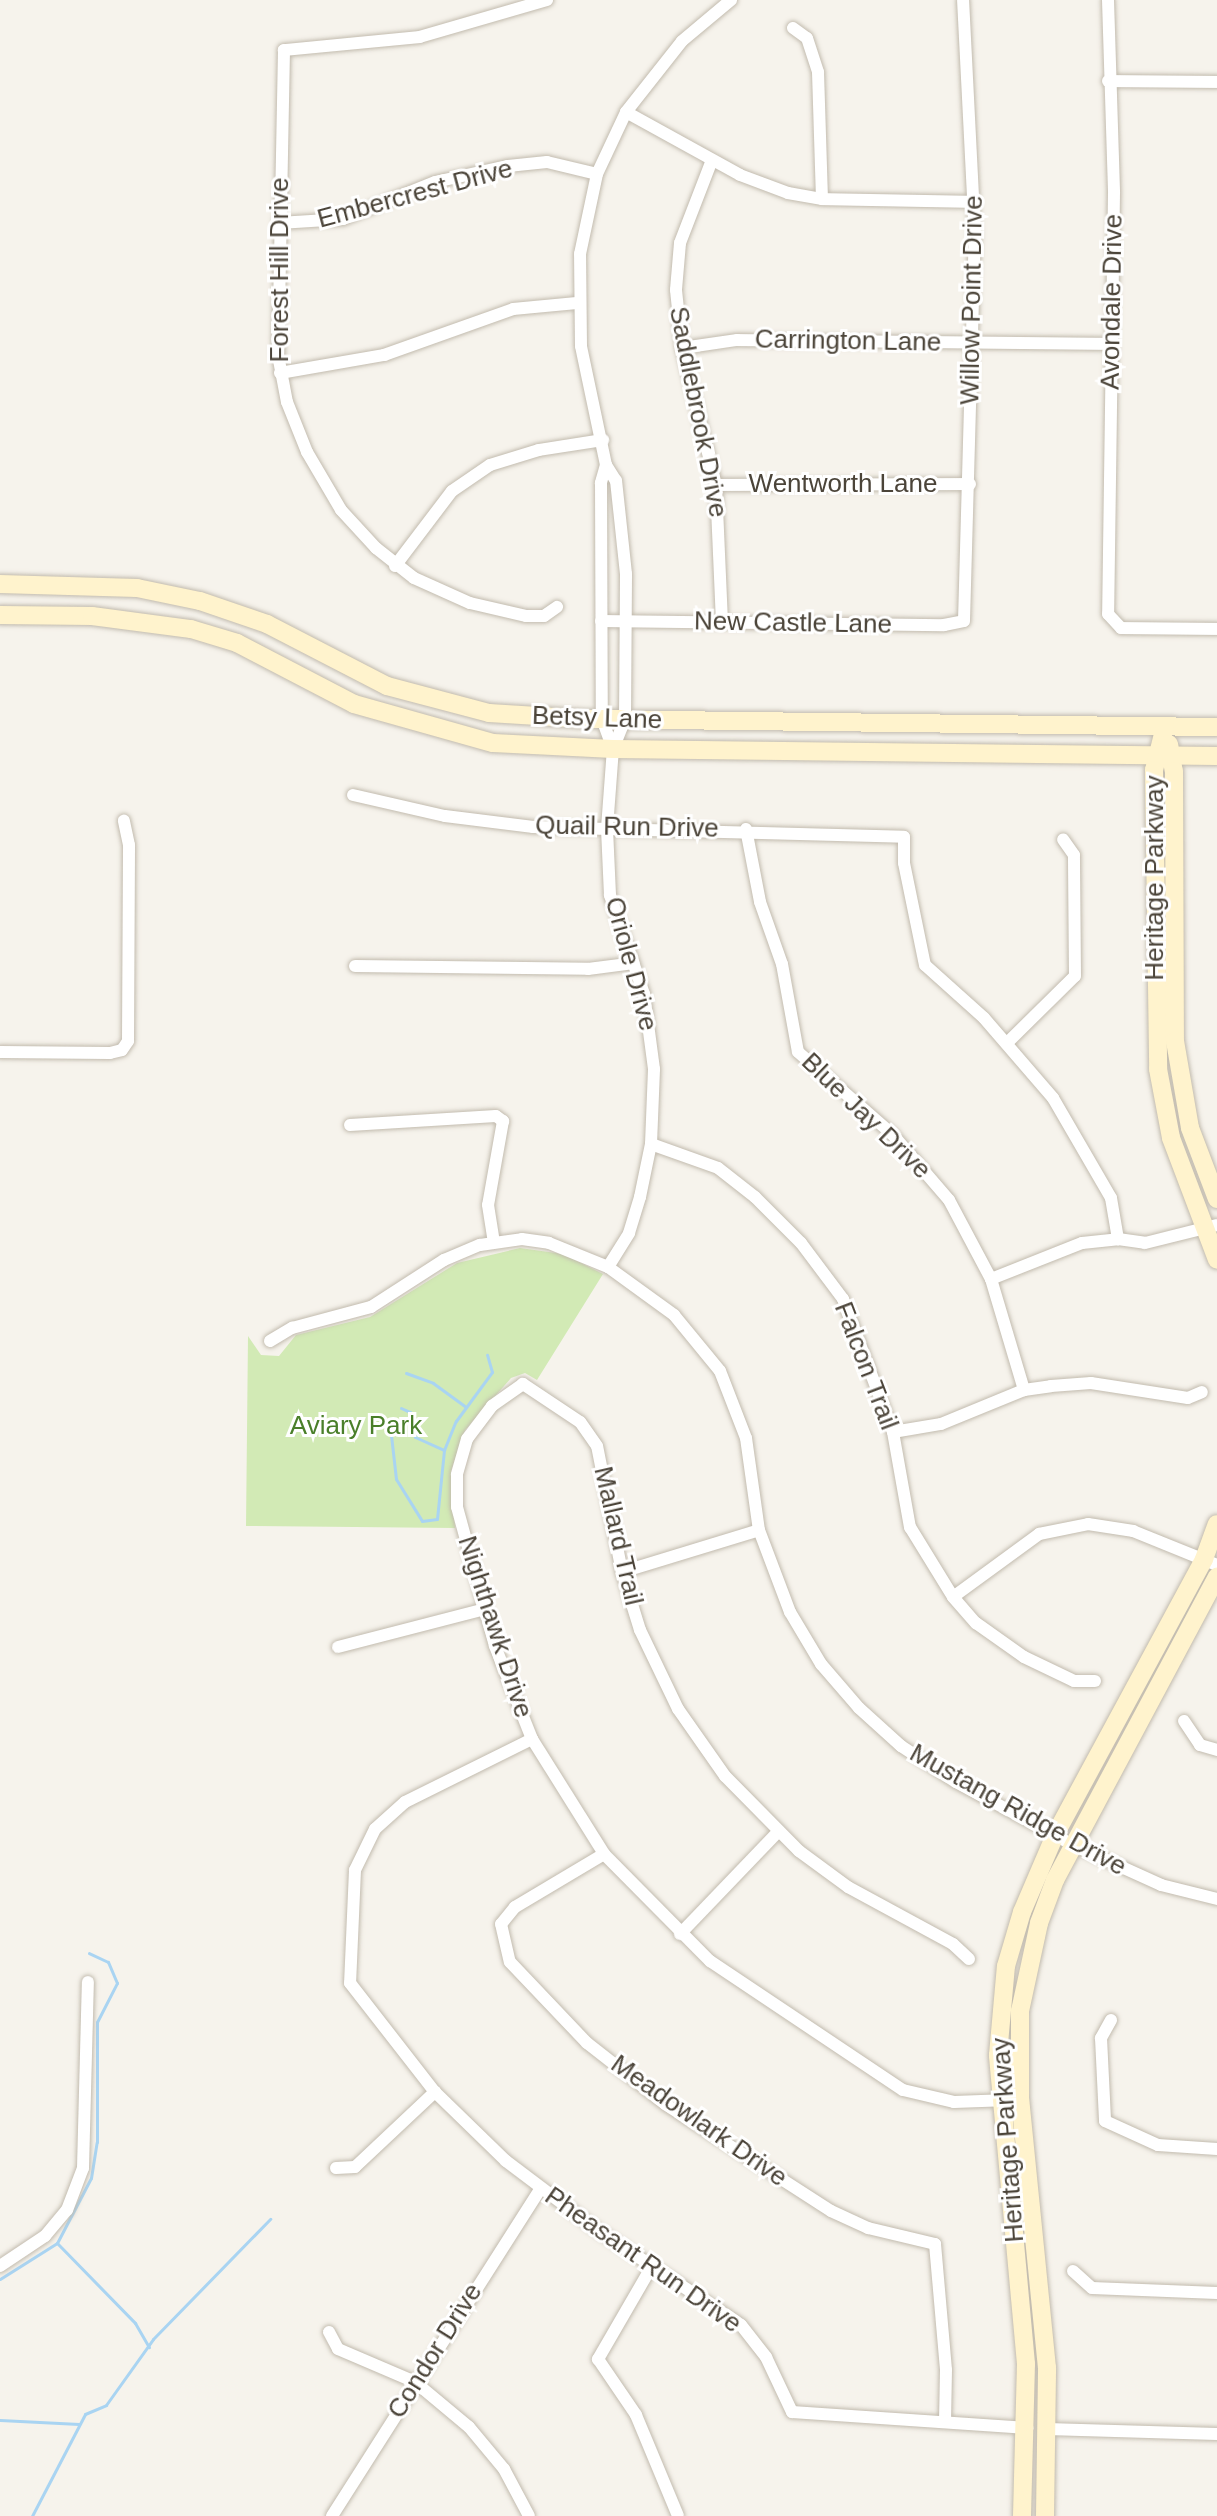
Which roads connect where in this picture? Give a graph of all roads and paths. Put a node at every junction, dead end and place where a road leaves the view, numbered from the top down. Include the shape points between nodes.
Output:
1 (731, 0) edge
2 (963, 0) edge
3 (1108, 0) edge
4 (542, 1) edge
5 (793, 28) dead end
6 (1108, 81) junction
7 (1217, 82) edge
8 (626, 112) junction
9 (712, 160) junction
10 (597, 174) junction
11 (822, 199) junction
12 (974, 202) junction
13 (279, 223) junction
14 (577, 303) junction
15 (972, 342) junction
16 (1111, 344) junction
17 (682, 348) junction
18 (280, 373) junction
19 (603, 440) junction
20 (606, 465) junction
21 (970, 484) junction
22 (716, 485) junction
23 (395, 566) junction
24 (0, 584) edge
25 (969, 602) joint
26 (557, 607) dead end
27 (0, 615) edge
28 (601, 621) junction
29 (626, 621) junction
30 (722, 622) junction
31 (1217, 629) edge
32 (602, 719) junction
33 (625, 720) junction
34 (1165, 726) junction
35 (1217, 727) edge
36 (613, 749) junction
37 (1165, 755) junction
38 (1217, 756) edge
39 (353, 795) dead end
40 (124, 821) dead end
41 (607, 828) junction
42 (746, 829) junction
43 (1063, 839) dead end
44 (634, 963) junction
45 (355, 966) dead end
46 (1007, 1043) junction
47 (0, 1052) edge
48 (350, 1125) dead end
49 (651, 1144) junction
50 (1217, 1199) edge
51 (1212, 1227) edge
52 (1118, 1239) junction
53 (494, 1242) junction
54 (1217, 1260) edge
55 (608, 1267) junction
56 (991, 1279) junction
57 (270, 1341) dead end
58 (523, 1384) joint
59 (1024, 1390) junction
60 (1202, 1392) dead end
61 (893, 1432) junction
62 (1217, 1524) edge
63 (759, 1530) junction
64 (1210, 1562) edge
65 (622, 1572) junction
66 (1217, 1577) edge
67 (953, 1597) junction
68 (485, 1609) junction
69 (338, 1647) dead end
70 (1095, 1681) dead end
71 (1184, 1721) dead end
72 (532, 1739) junction
73 (1217, 1750) edge
74 (777, 1833) junction
75 (1055, 1835) junction
76 (1073, 1845) junction
77 (604, 1854) junction
78 (1217, 1899) edge
79 (680, 1934) junction
80 (969, 1959) dead end
81 (88, 1982) dead end
82 (1111, 2020) dead end
83 (435, 2092) junction
84 (1020, 2099) junction
85 (1001, 2100) junction
86 (1217, 2149) edge
87 (336, 2168) dead end
88 (540, 2189) junction
89 (0, 2266) edge
90 (652, 2266) junction
91 (1073, 2271) dead end
92 (1217, 2293) edge
93 (329, 2332) dead end
94 (415, 2382) junction
95 (945, 2422) junction
96 (1027, 2428) junction
97 (1047, 2429) junction
98 (1217, 2434) edge
99 (332, 2516) edge
100 (529, 2516) edge
101 (678, 2516) edge
102 (1022, 2516) edge
103 (1045, 2516) edge

1 - 8 street, Oriole Drive via 682,41
2 - 12 street, Willow Point Drive
3 - 6 street, Avondale Drive
4 - 13 street, Forest Hill Drive via 420,37 284,50
5 - 11 street via 807,38 818,72
6 - 7 street
6 - 16 street, Avondale Drive via 1114,193
8 - 9 street
8 - 10 street, Oriole Drive
9 - 11 street via 763,185
9 - 17 street, Saddlebrook Drive via 680,243 676,290
10 - 13 street, Embercrest Drive via 556,163 508,166 435,182 343,219
10 - 14 street, Oriole Drive via 583,229
11 - 12 street
12 - 15 street, Willow Point Drive
13 - 18 street, Forest Hill Drive
14 - 18 street via 513,309 384,355
14 - 19 street, Oriole Drive via 581,346
15 - 16 street, Carrington Lane
15 - 17 street, Carrington Lane via 725,340
15 - 21 street, Willow Point Drive
16 - 31 street, Avondale Drive via 1110,619 1121,628
17 - 22 street, Saddlebrook Drive
18 - 23 street, Forest Hill Drive via 290,413 327,488 357,530
19 - 20 street, Oriole Drive
19 - 23 street via 539,450 490,465 452,491
20 - 28 street, Oriole Drive via 601,483
20 - 29 street, Oriole Drive via 616,481 622,512
21 - 22 street, Wentworth Lane
21 - 25 street, Willow Point Drive
22 - 30 street, Saddlebrook Drive
23 - 26 street, Forest Hill Drive via 489,609 544,616
24 - 32 main road, Betsy Lane via 137,588 200,601 267,624 387,686 436,702 489,713
25 - 30 street, New Castle Lane via 964,621 953,625
27 - 36 main road, Betsy Lane via 92,616 191,629 237,643 354,704 451,735 526,746
28 - 29 street, New Castle Lane
28 - 32 street, Oriole Drive
29 - 30 street, New Castle Lane
29 - 33 street, Oriole Drive
32 - 33 main road, Betsy Lane
32 - 36 street, Oriole Drive
33 - 34 main road, Betsy Lane
33 - 36 street, Oriole Drive
34 - 35 main road, Betsy Lane
34 - 37 main road, Heritage Parkway
36 - 37 main road, Betsy Lane
36 - 41 street, Oriole Drive
37 - 38 main road, Betsy Lane
37 - 50 main road, Heritage Parkway via 1175,1041 1190,1128
37 - 51 main road, Heritage Parkway via 1154,770 1158,1069 1171,1138
39 - 41 street, Quail Run Drive via 445,816 533,827
40 - 47 street via 129,845 128,1041 122,1050 110,1053
41 - 42 street, Quail Run Drive
41 - 44 street, Oriole Drive via 610,895
42 - 46 street, Quail Run Drive via 904,837 904,863 925,965
42 - 56 street, Blue Jay Drive via 760,902 782,964 798,1052 893,1135 949,1200
43 - 46 street via 1074,855 1075,976
44 - 45 street via 588,969
44 - 49 street, Oriole Drive via 653,1047
46 - 52 street via 1053,1098 1093,1161 1111,1198
48 - 53 street via 496,1116 503,1121 488,1205
49 - 55 street, Oriole Drive via 633,1221
49 - 61 street, Falcon Trail via 718,1168 801,1243 843,1299
51 - 52 street via 1145,1243
51 - 54 main road, Heritage Parkway
52 - 56 street via 1082,1243
53 - 55 street, Mustang Ridge Drive via 522,1239 563,1245
53 - 57 street, Mustang Ridge Drive via 454,1255 371,1307 292,1328
55 - 63 street, Mustang Ridge Drive via 674,1315 720,1371 746,1438
56 - 59 street, Blue Jay Drive
58 - 65 street, Mallard Trail via 580,1422 597,1446
58 - 68 street, Nighthawk Drive via 492,1406 467,1439 457,1475 457,1507
59 - 60 street via 1091,1383 1188,1398
59 - 61 street via 941,1424
61 - 67 street, Falcon Trail via 910,1527
62 - 64 main road, Heritage Parkway
63 - 65 street
63 - 75 street, Mustang Ridge Drive via 790,1612 821,1664 859,1708 901,1746 956,1782
64 - 67 street via 1133,1531 1088,1524 1039,1534
64 - 75 main road, Heritage Parkway
65 - 74 street, Mallard Trail via 640,1630 678,1709 725,1776
66 - 76 main road, Heritage Parkway
67 - 70 street, Falcon Trail via 976,1623 1024,1657 1074,1681
68 - 69 street
68 - 72 street, Nighthawk Drive
71 - 73 street via 1200,1745
72 - 77 street, Nighthawk Drive
72 - 83 street, Pheasant Run Drive via 405,1802 375,1829 355,1870 350,1983
74 - 79 street
74 - 80 street, Mallard Trail via 848,1887 953,1944
75 - 76 street, Mustang Ridge Drive
75 - 85 main road, Heritage Parkway via 1006,1966 998,2055
76 - 78 street, Mustang Ridge Drive via 1161,1885
76 - 84 main road, Heritage Parkway via 1039,1923 1026,1981 1020,2011
77 - 79 street, Nighthawk Drive
77 - 95 street, Meadowlark Drive via 515,1907 501,1924 510,1962 587,2043 665,2104 831,2211 868,2228 935,2244
79 - 85 street, Nighthawk Drive via 759,1998 903,2090 954,2102
81 - 89 street via 83,2168 67,2210 45,2236
82 - 86 street via 1101,2038 1105,2121 1158,2145
83 - 87 street via 355,2167
83 - 88 street, Pheasant Run Drive
84 - 85 street, Nighthawk Drive
84 - 97 main road, Heritage Parkway via 1047,2368
85 - 96 main road, Heritage Parkway via 1022,2297
88 - 90 street, Pheasant Run Drive
88 - 94 street, Condor Drive
90 - 95 street, Pheasant Run Drive via 741,2325 766,2357 792,2412
90 - 101 street via 598,2359 636,2415
91 - 92 street via 1092,2288
93 - 94 street via 338,2349
94 - 99 street, Condor Drive
94 - 100 street via 469,2427 504,2469
95 - 96 street, Pheasant Run Drive
96 - 102 main road, Heritage Parkway
97 - 98 street
97 - 103 main road, Heritage Parkway

